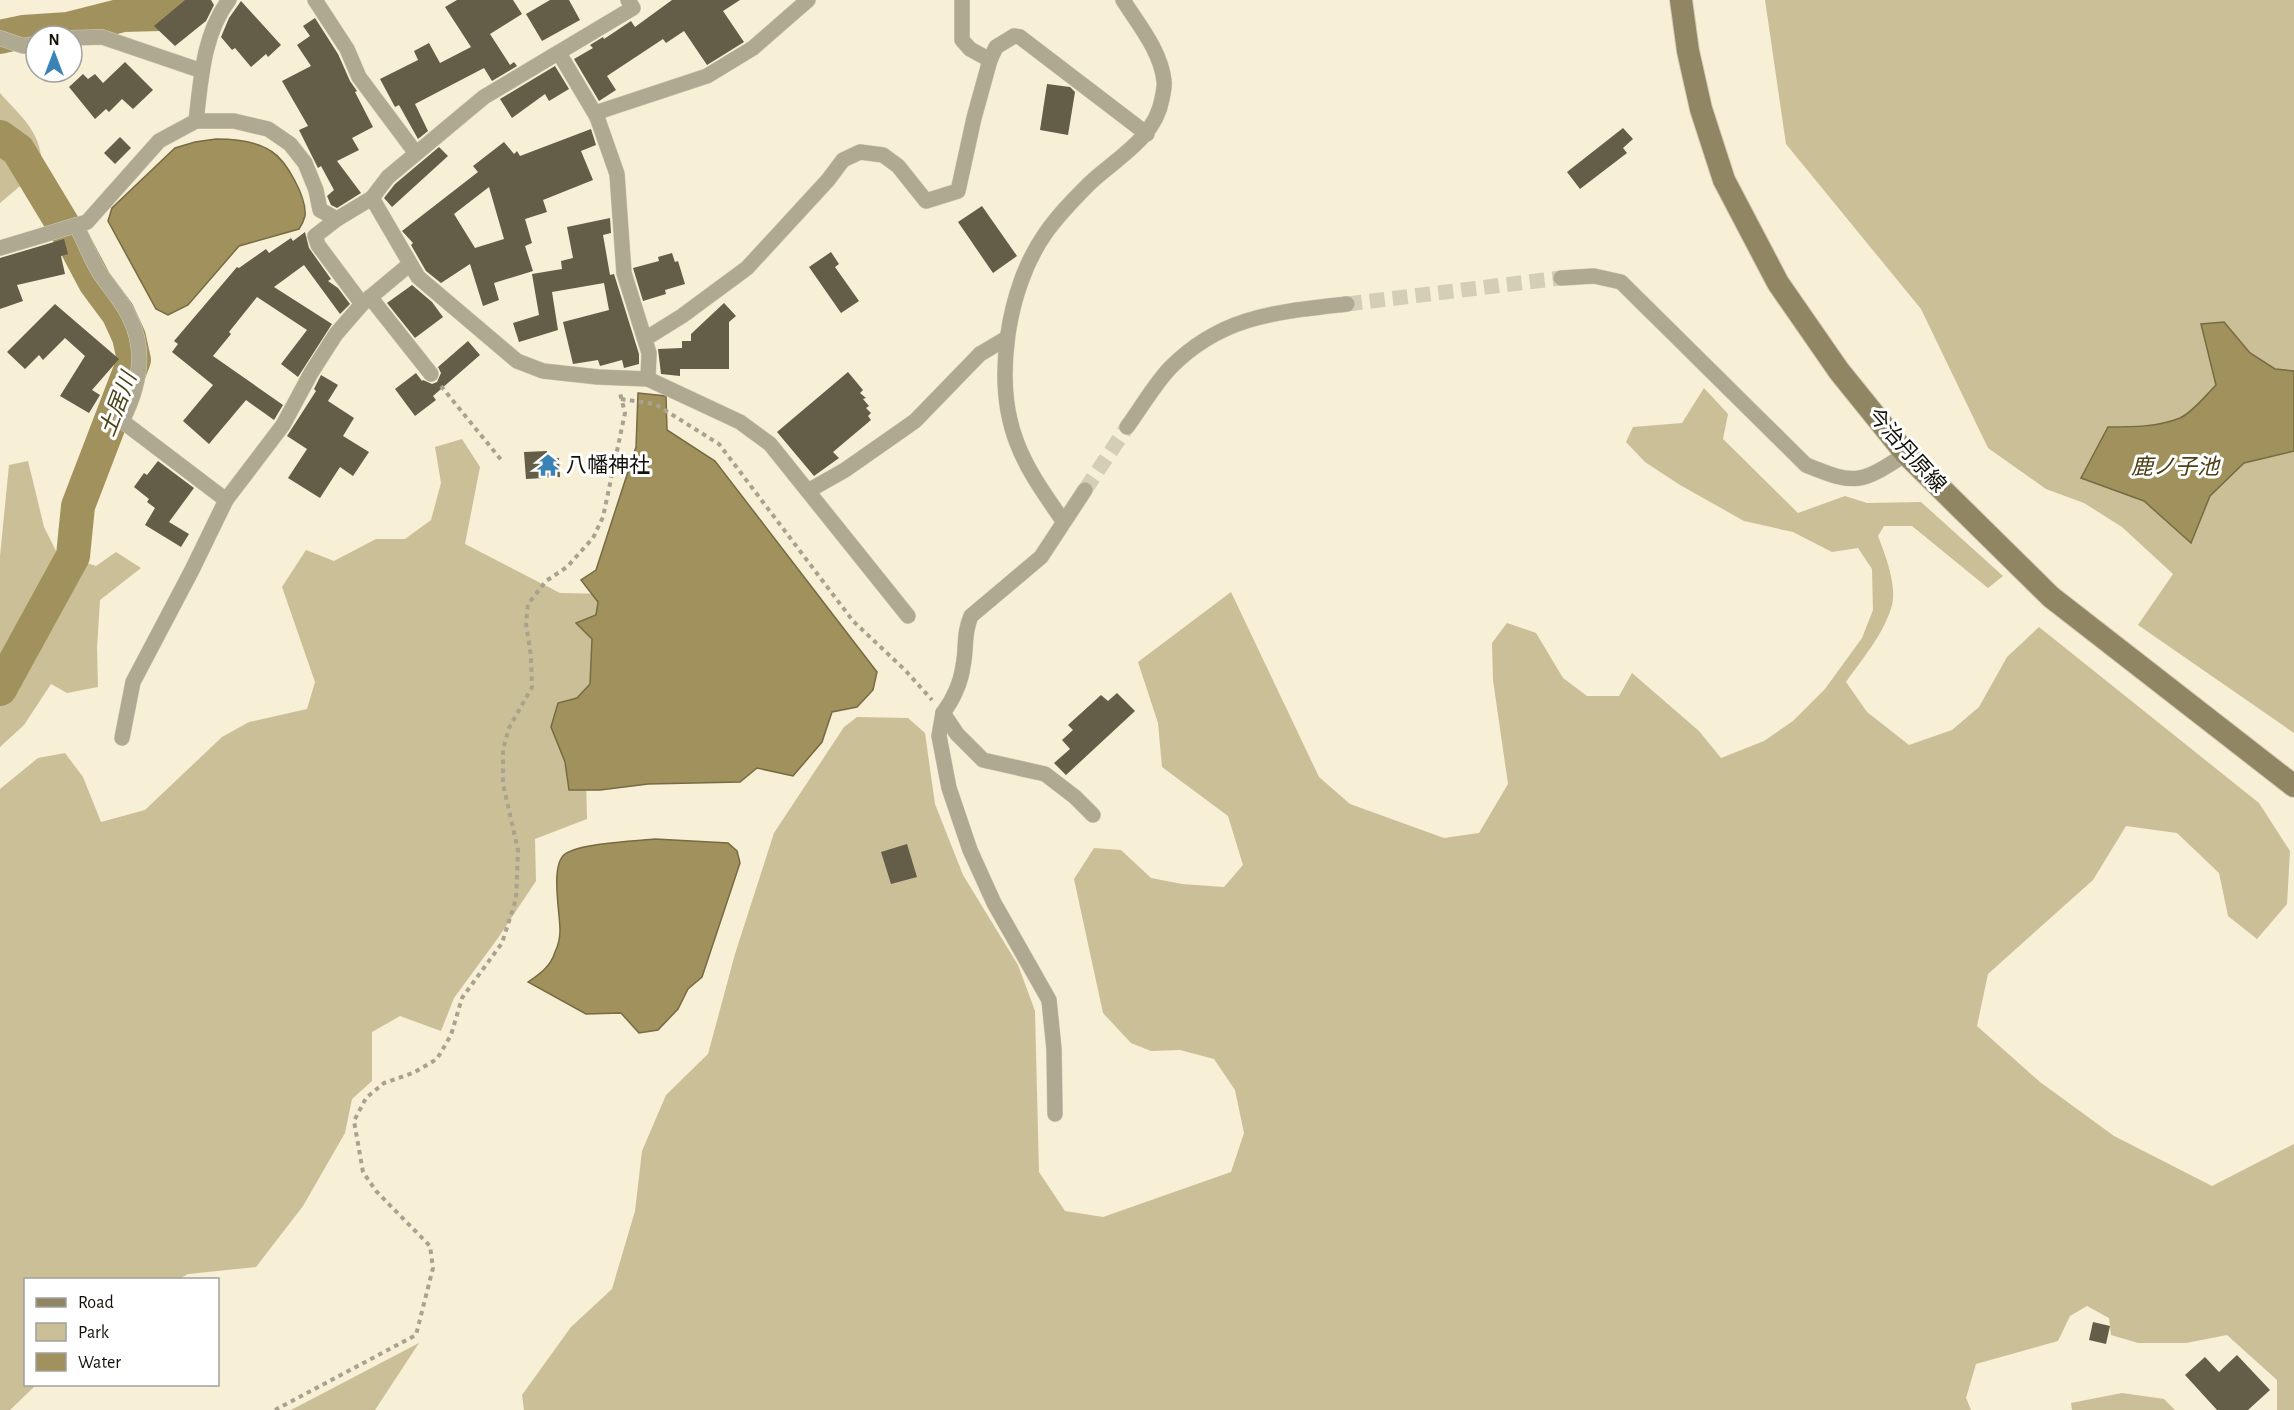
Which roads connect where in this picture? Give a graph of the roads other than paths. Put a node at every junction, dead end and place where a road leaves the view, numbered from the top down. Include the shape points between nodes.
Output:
1 (229, 0) edge
2 (315, 0) edge
3 (808, 0) edge
4 (962, 0) edge
5 (1123, 0) edge
6 (1681, 0) edge
7 (635, 3) edge
8 (792, 6) edge
9 (0, 38) edge
10 (84, 38) edge
11 (24, 44) edge
12 (559, 53) junction
13 (990, 60) junction
14 (202, 71) junction
15 (597, 117) junction
16 (196, 121) junction
17 (1147, 134) junction
18 (415, 152) junction
19 (372, 198) junction
20 (337, 219) junction
21 (76, 225) junction
22 (0, 248) edge
23 (410, 264) junction
24 (1561, 278) tunnel mouth
25 (366, 301) junction
26 (1347, 304) tunnel mouth
27 (1007, 338) junction
28 (645, 339) junction
29 (431, 374) road end
30 (648, 379) junction
31 (1127, 428) tunnel mouth
32 (1906, 454) junction
33 (1085, 490) tunnel mouth
34 (808, 491) junction
35 (226, 500) junction
36 (1063, 521) junction
37 (908, 616) dead end
38 (943, 713) junction
39 (122, 738) dead end
40 (2294, 786) edge
41 (1093, 815) dead end
42 (1055, 1114) dead end

1 - 14 street via 209,39
2 - 18 street via 347,49 359,77
3 - 8 street
4 - 13 street via 962,40
5 - 17 street via 1159,59 1164,82 1160,111
6 - 32 main road, 今治丹原線 via 1701,109 1728,189 1778,283 1839,371
7 - 12 street
8 - 15 street via 753,48 707,76 601,111
9 - 11 street
10 - 14 street via 102,37
12 - 15 street
12 - 18 street via 484,97
13 - 17 street via 996,47 1014,36 1020,37
13 - 28 street via 958,191 926,201 898,166 883,155 861,152 843,160 747,268
14 - 16 street
15 - 28 street via 617,174 624,273
16 - 20 street via 234,121 256,126 290,144 305,164 320,210
16 - 21 street via 159,141 87,222
17 - 27 street via 1091,182 1044,235 1027,267
18 - 19 street
19 - 20 street
19 - 23 street
20 - 25 street via 315,236 318,245
21 - 22 street
21 - 35 street via 97,269 130,318 140,350 139,374 122,421
23 - 25 street
23 - 30 street via 418,277 517,361 543,371
24 - 32 street via 1594,276 1621,282 1806,465 1836,477 1863,479
25 - 29 street
25 - 35 street via 336,334 283,425
26 - 31 street via 1250,318 1221,330 1171,368
27 - 34 street via 980,354 915,421
27 - 36 street via 1008,409 1016,442 1031,474
28 - 30 street
30 - 34 street via 740,423 770,444
32 - 40 main road, 今治丹原線 via 2050,597
33 - 36 street
34 - 37 street
35 - 39 street via 133,682
36 - 38 street via 1041,557 971,616 963,667
38 - 41 street via 983,760 1045,774
38 - 42 street via 939,736 949,788 970,850 994,903 1049,1000

